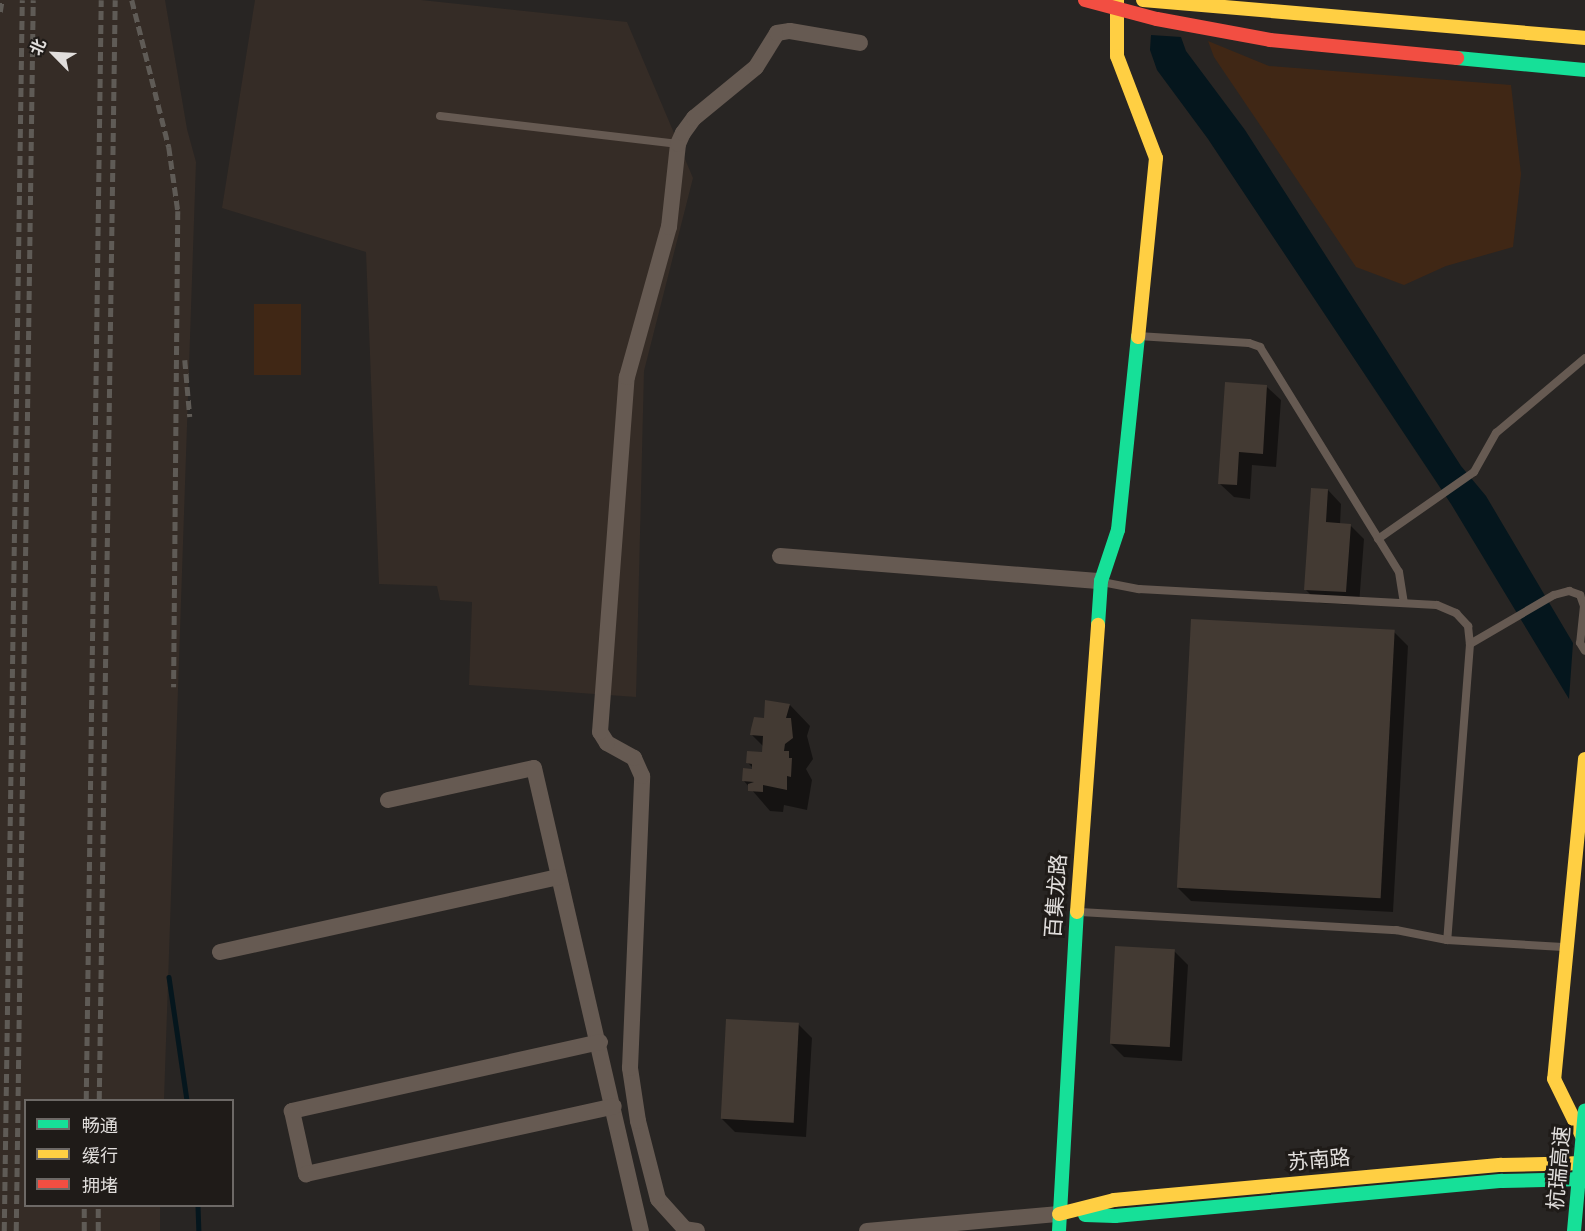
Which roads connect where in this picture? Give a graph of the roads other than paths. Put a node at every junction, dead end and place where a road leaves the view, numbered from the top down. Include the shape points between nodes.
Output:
1 (1085, 0) edge
2 (1143, 0) edge
3 (1117, 4) edge
4 (1585, 38) edge
5 (860, 43) dead end
6 (1585, 70) edge
7 (440, 116) dead end
8 (678, 144) junction
9 (1138, 336) junction
10 (1585, 358) edge
11 (1378, 539) junction
12 (780, 556) dead end
13 (1101, 581) junction
14 (1404, 603) junction
15 (1470, 644) junction
16 (1585, 651) edge
17 (1585, 759) edge
18 (388, 800) dead end
19 (559, 877) junction
20 (1076, 912) junction
21 (1447, 940) junction
22 (1566, 947) junction
23 (220, 952) dead end
24 (600, 1042) junction
25 (614, 1106) junction
26 (1585, 1110) edge
27 (1585, 1142) edge
28 (1585, 1163) edge
29 (1585, 1179) edge
30 (1059, 1214) junction
31 (641, 1231) edge
32 (697, 1231) edge
33 (867, 1231) edge
34 (1059, 1231) edge
35 (1574, 1231) edge

1 - 3 main road
2 - 4 main road
3 - 6 main road via 1157,19 1270,40
3 - 9 main road, 百集龙路 via 1117,56 1156,158
5 - 8 street via 790,31 777,33 756,67 694,118
7 - 8 lane
8 - 32 street via 669,227 627,377 600,732 607,742 634,758 642,776 630,1068 638,1121 658,1199 684,1229
9 - 11 lane via 1260,347
9 - 13 main road, 百集龙路 via 1118,530
10 - 11 lane via 1496,433 1474,472
11 - 14 lane via 1400,572
12 - 13 street
13 - 14 lane via 1139,590
13 - 20 main road, 百集龙路
14 - 15 lane via 1437,605 1456,613 1468,626
15 - 16 lane via 1554,595 1569,591 1580,595 1584,606 1580,643
15 - 21 lane
17 - 22 main road
18 - 19 street via 534,768
19 - 23 street
19 - 24 street
20 - 21 lane via 1396,930
20 - 30 main road, 百集龙路
21 - 22 lane
22 - 27 main road via 1554,1079
24 - 25 street
24 - 25 street via 292,1111 306,1174
25 - 31 street
26 - 35 main road, 杭瑞高速, bridge
28 - 30 main road, 苏南路 via 1501,1165 1114,1200
29 - 30 main road, 苏南路 via 1502,1181 1115,1216
30 - 33 street
30 - 34 main road

